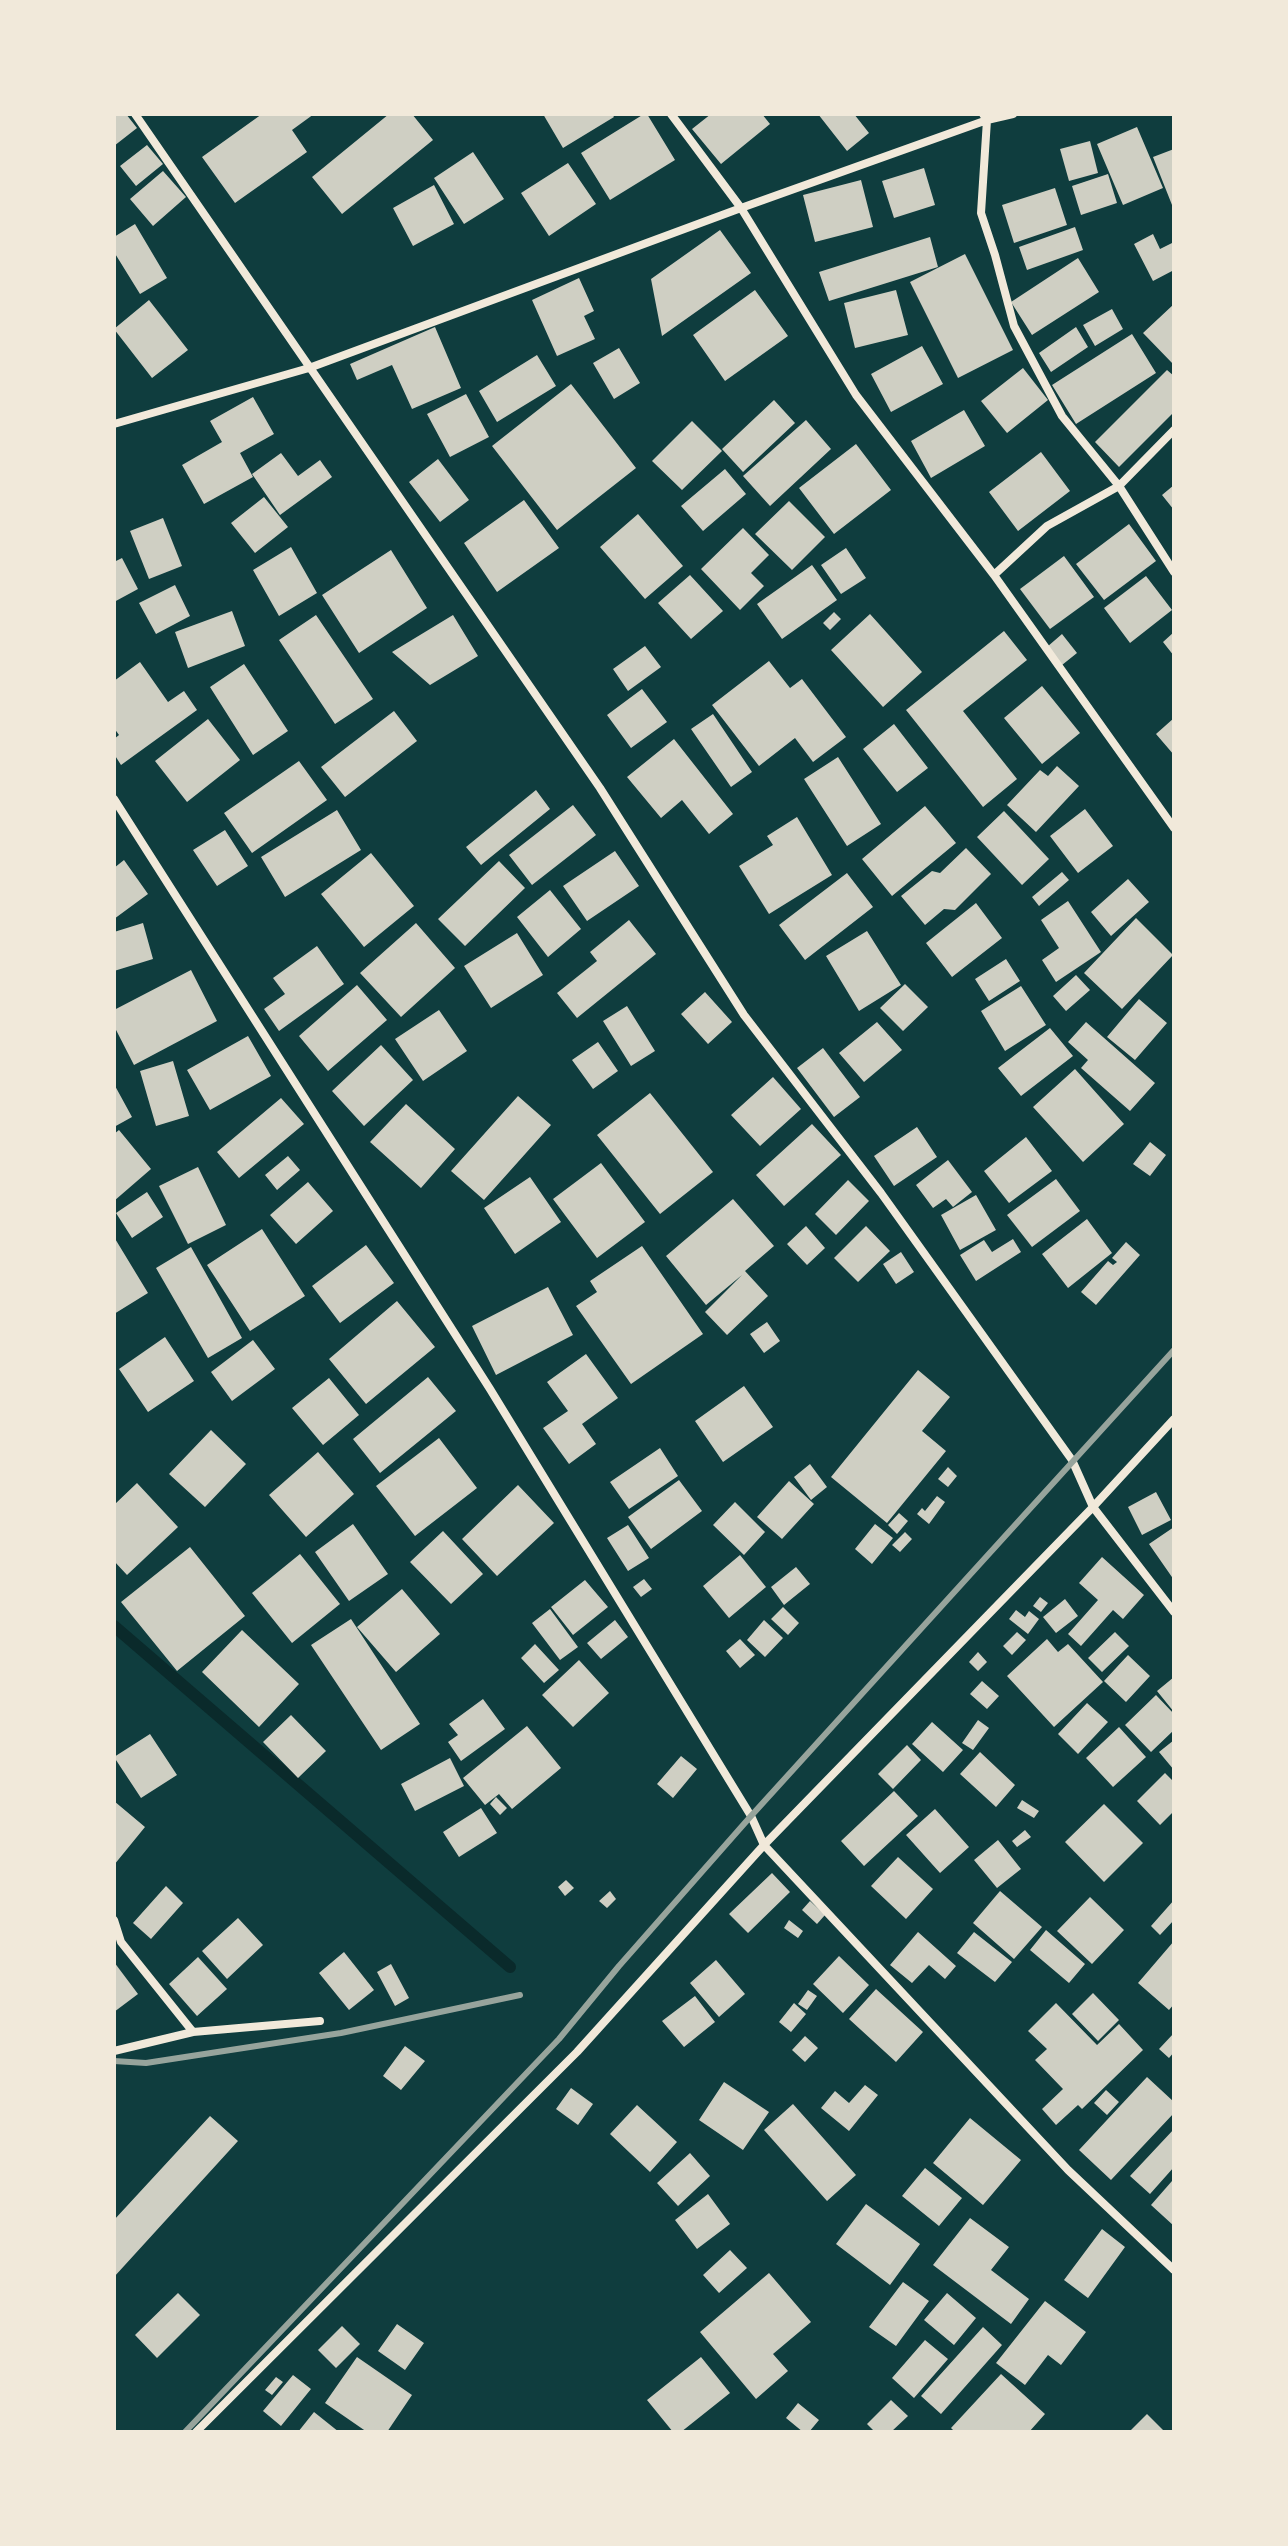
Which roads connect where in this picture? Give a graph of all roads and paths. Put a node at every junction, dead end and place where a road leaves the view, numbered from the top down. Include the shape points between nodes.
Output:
1 (135, 114) edge
2 (671, 114) edge
3 (1013, 114) edge
4 (985, 117) edge
5 (741, 208) junction
6 (309, 368) junction
7 (114, 424) edge
8 (1174, 430) edge
9 (1119, 486) junction
10 (1174, 572) edge
11 (994, 575) junction
12 (114, 799) edge
13 (1174, 828) edge
14 (1174, 1419) edge
15 (1093, 1507) junction
16 (1174, 1612) edge
17 (764, 1845) junction
18 (114, 1920) edge
19 (320, 2021) dead end
20 (193, 2032) junction
21 (114, 2051) edge
22 (1174, 2270) edge
23 (196, 2432) edge

1 - 6 street
2 - 5 street
3 - 4 street
4 - 5 street
4 - 9 street via 981,213 1014,326 1062,416
5 - 6 street
5 - 11 street via 856,395
6 - 7 street
6 - 15 street via 600,788 744,1015 881,1193 1072,1460
8 - 9 street
9 - 10 street
9 - 11 street via 1047,526
11 - 13 street
12 - 17 street via 490,1389
14 - 15 street
15 - 16 street
15 - 17 street
17 - 22 street via 1068,2170
17 - 23 street via 577,2052
18 - 20 street via 121,1942
19 - 20 street
20 - 21 street

